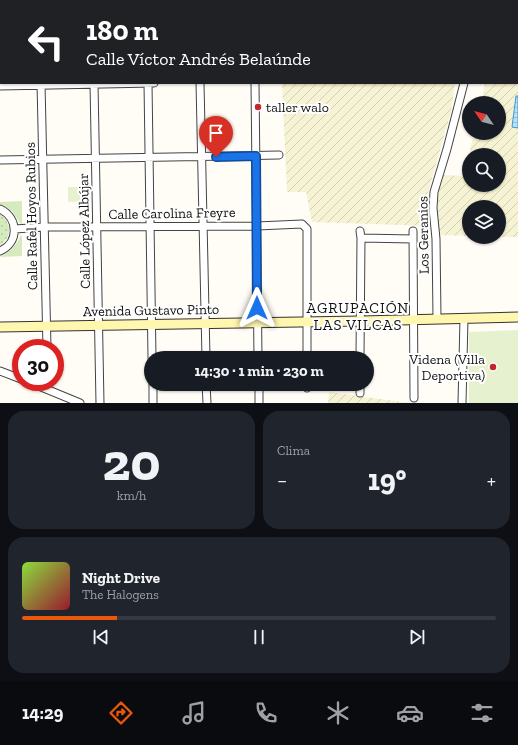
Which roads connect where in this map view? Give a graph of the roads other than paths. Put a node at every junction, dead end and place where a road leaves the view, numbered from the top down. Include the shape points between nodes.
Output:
1 (41, 84) edge
2 (94, 84) edge
3 (148, 84) edge
4 (200, 84) edge
5 (255, 84) edge
6 (464, 84) edge
7 (0, 86) edge
8 (280, 155) dead end
9 (256, 156) junction
10 (202, 157) junction
11 (148, 158) junction
12 (96, 159) junction
13 (0, 160) edge
14 (43, 160) junction
15 (0, 210) edge
16 (202, 225) junction
17 (150, 226) junction
18 (256, 226) junction
19 (44, 227) junction
20 (98, 228) junction
21 (15, 229) junction
22 (0, 251) edge
23 (518, 317) edge
24 (437, 318) junction
25 (464, 318) junction
26 (414, 319) junction
27 (361, 321) junction
28 (257, 322) junction
29 (308, 322) junction
30 (205, 323) junction
31 (152, 324) junction
32 (99, 325) junction
33 (47, 326) junction
34 (0, 327) edge
35 (47, 339) edge
36 (152, 351) edge
37 (206, 351) edge
38 (258, 351) edge
39 (308, 351) edge
40 (360, 351) edge
41 (0, 371) edge
42 (12, 376) edge
43 (57, 391) edge
44 (153, 391) edge
45 (206, 391) edge
46 (259, 391) edge
47 (414, 398) dead end
48 (80, 403) edge
49 (100, 403) edge
50 (153, 403) edge
51 (207, 403) edge
52 (259, 403) edge
53 (462, 403) edge

1 - 2 street
1 - 7 street
1 - 14 street, Calle Rafel Hoyos Rubios
2 - 12 street, Calle López Albújar
3 - 11 street
4 - 10 street
5 - 9 street
6 - 24 street, Los Geranios via 434,192
8 - 9 street
9 - 10 street
9 - 18 street
10 - 11 street
10 - 16 street
11 - 12 street
11 - 17 street
12 - 14 street
12 - 20 street, Calle López Albújar
13 - 14 street
14 - 19 street, Calle Rafel Hoyos Rubios
15 - 21 street via 10,217
16 - 17 street, Calle Carolina Freyre
16 - 18 street, Calle Carolina Freyre
16 - 30 street
17 - 20 street, Calle Carolina Freyre
17 - 31 street
18 - 28 street
18 - 29 street, Calle Carolina Freyre via 302,224 307,229
19 - 20 street, Calle Carolina Freyre
19 - 21 street, Calle Carolina Freyre
19 - 33 street, Calle Rafel Hoyos Rubios
20 - 32 street, Calle López Albújar
21 - 22 street via 12,242
23 - 25 main road, Avenida Gustavo Pinto
24 - 25 main road, Avenida Gustavo Pinto
24 - 26 main road, Avenida Gustavo Pinto
25 - 53 street
26 - 27 main road, Avenida Gustavo Pinto
26 - 27 street via 413,235 361,234
26 - 47 street
27 - 29 main road, Avenida Gustavo Pinto
27 - 40 street
28 - 29 main road, Avenida Gustavo Pinto
28 - 30 main road, Avenida Gustavo Pinto
28 - 38 street
29 - 39 street
30 - 31 main road, Avenida Gustavo Pinto
30 - 37 street
31 - 32 main road, Avenida Gustavo Pinto
31 - 36 street
32 - 33 main road, Avenida Gustavo Pinto
32 - 49 street, Calle López Albújar
33 - 34 main road, Avenida Gustavo Pinto
33 - 35 street, Calle Rafel Hoyos Rubios
41 - 42 street
43 - 48 street
44 - 50 street
45 - 51 street
46 - 52 street

